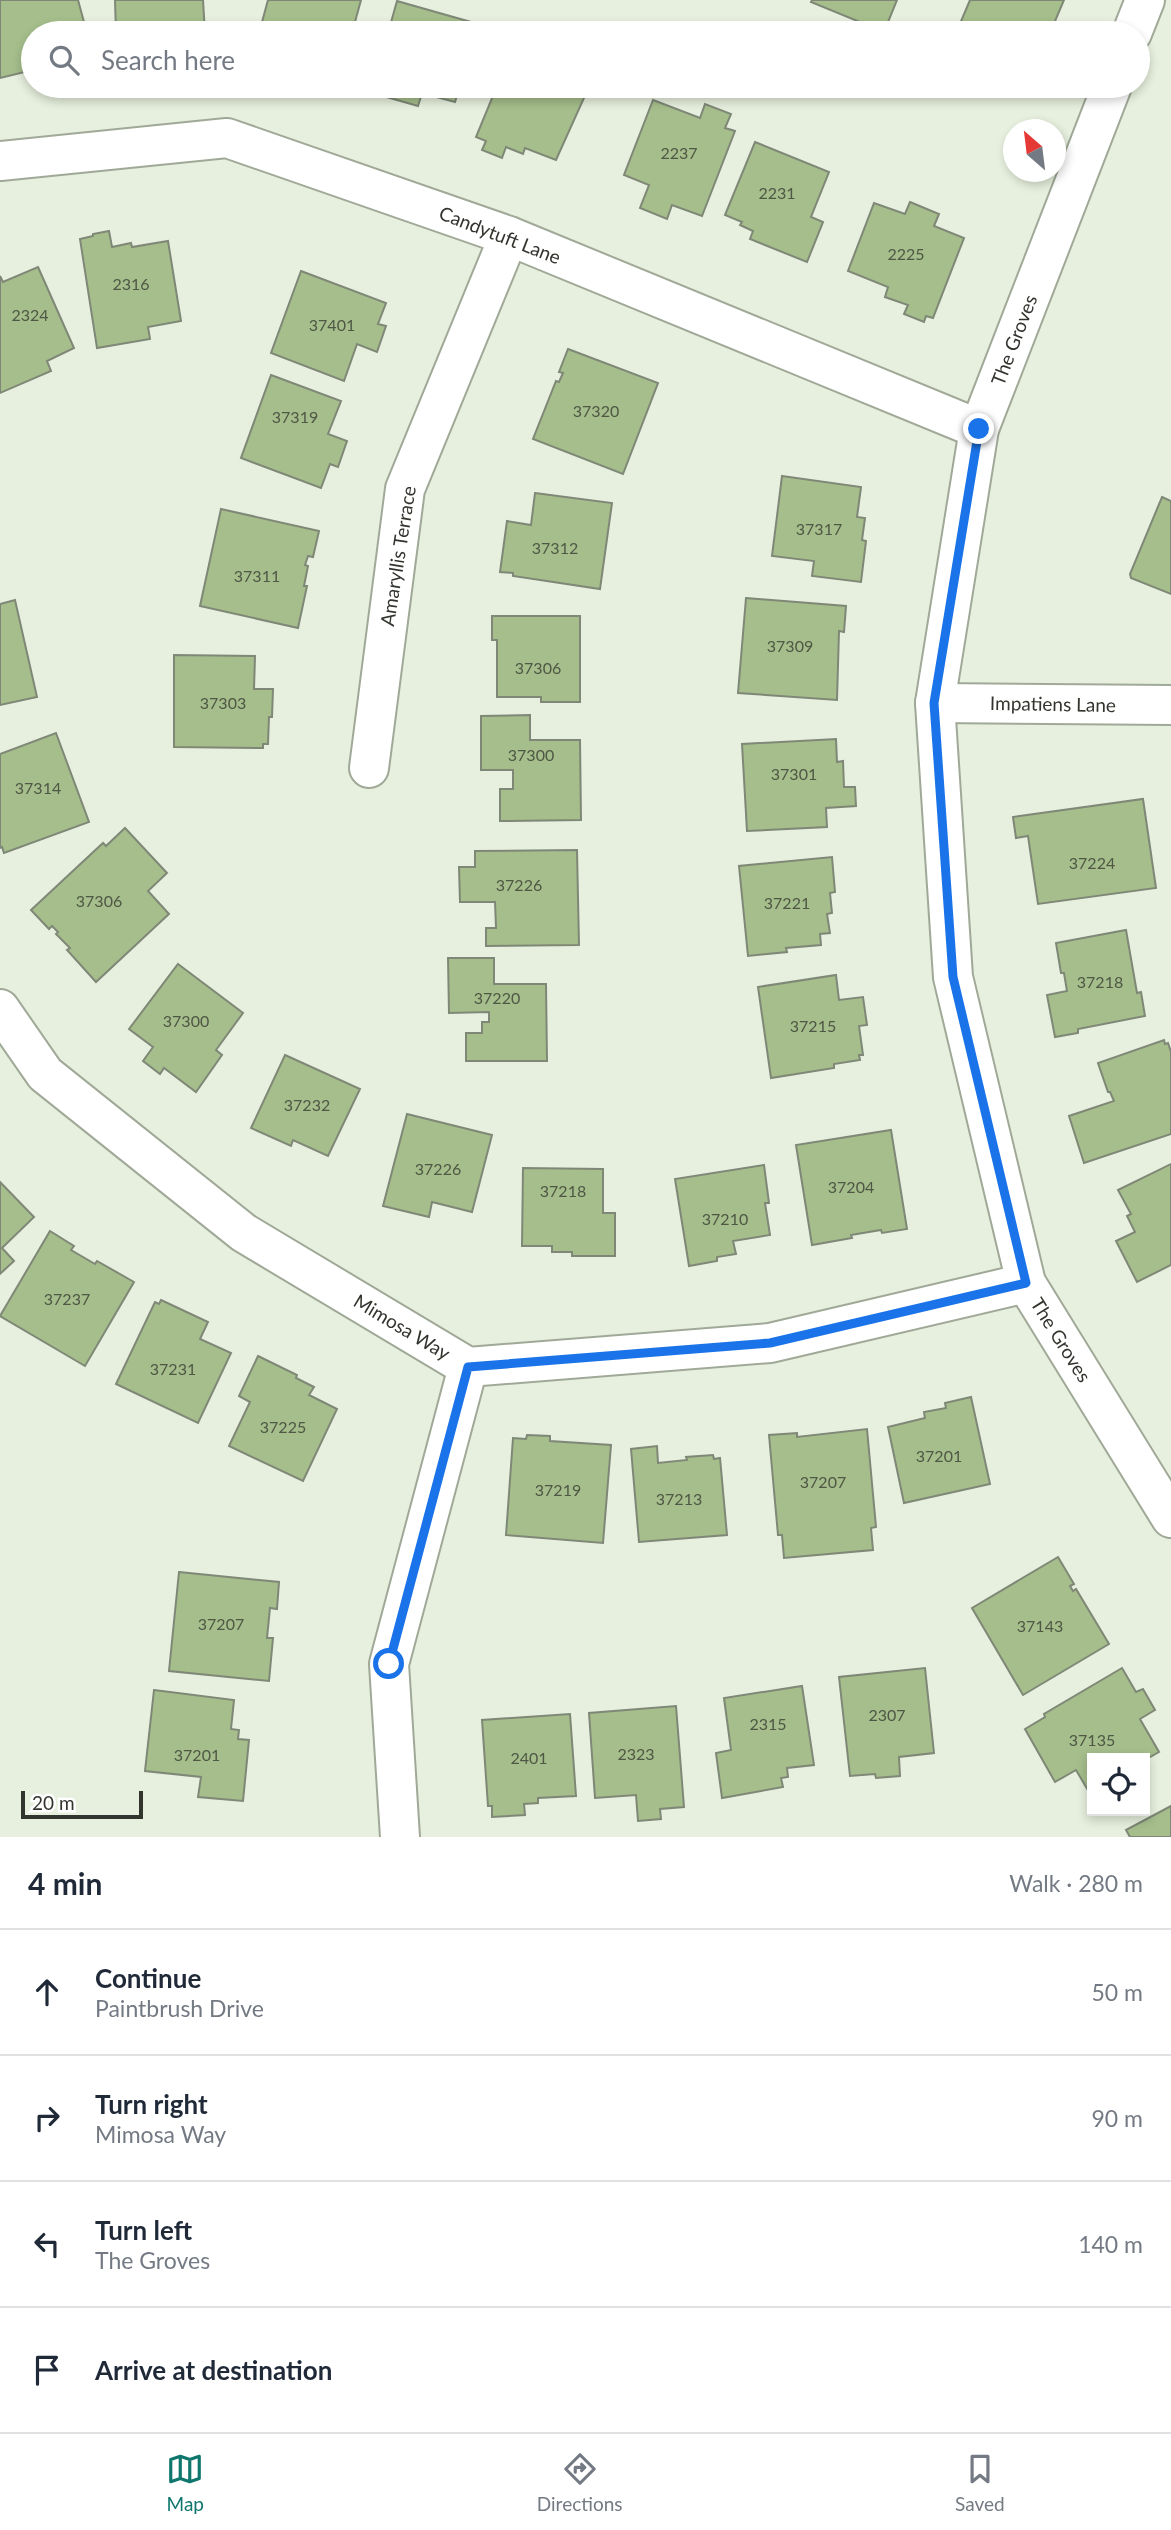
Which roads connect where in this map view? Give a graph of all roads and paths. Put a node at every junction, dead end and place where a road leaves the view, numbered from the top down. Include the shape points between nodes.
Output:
1 (1145, 0) edge
2 (1137, 21) edge
3 (1107, 98) edge
4 (0, 161) edge
5 (509, 236) junction
6 (979, 429) junction
7 (934, 703) junction
8 (1171, 705) edge
9 (369, 768) dead end
10 (0, 1009) edge
11 (1026, 1283) junction
12 (468, 1367) junction
13 (1171, 1518) edge
14 (400, 1837) edge

1 - 2 street
3 - 6 street, The Groves
4 - 5 street, Candytuft Lane via 227,138
5 - 6 street, Candytuft Lane
5 - 9 street, Amaryllis Terrace via 405,489
6 - 7 street, The Groves
7 - 8 street, Impatiens Lane
7 - 11 street, The Groves via 953,977
10 - 12 street, Mimosa Way via 45,1074 244,1233
11 - 12 street, Mimosa Way via 770,1343
11 - 13 street, The Groves
12 - 14 street via 389,1664

